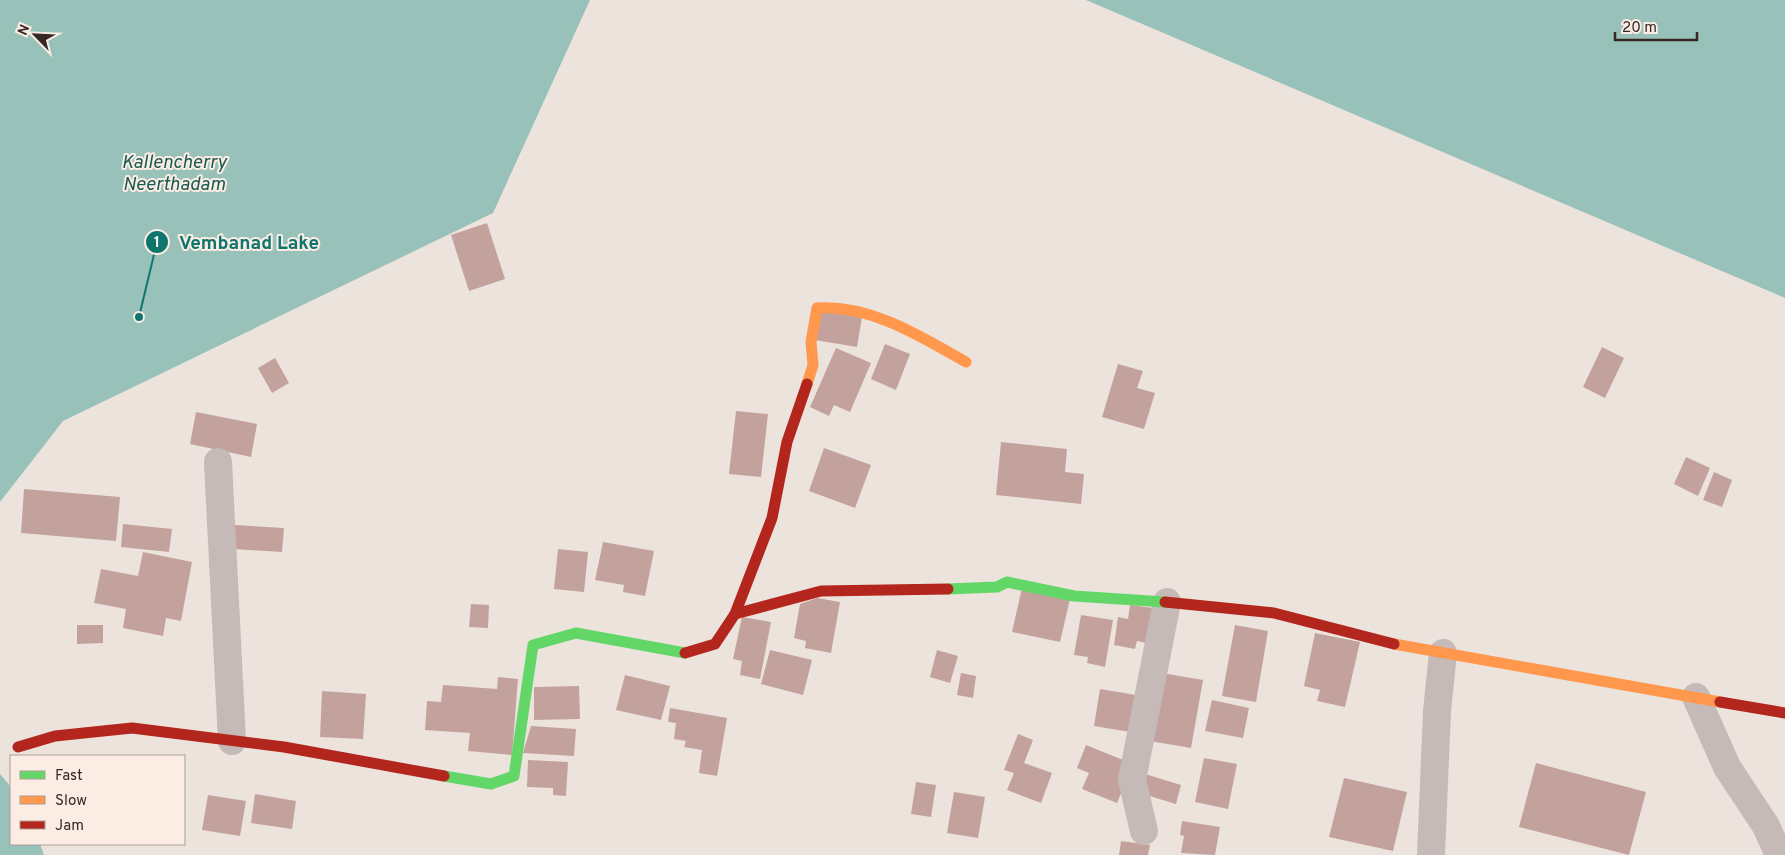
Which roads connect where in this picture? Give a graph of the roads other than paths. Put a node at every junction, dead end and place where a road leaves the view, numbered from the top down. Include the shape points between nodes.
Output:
1 (966, 362) dead end
2 (218, 462) dead end
3 (1168, 602) junction
4 (735, 614) junction
5 (1443, 654) junction
6 (1696, 698) junction
7 (1785, 713) edge
8 (232, 741) junction
9 (18, 747) dead end
10 (1144, 831) dead end
11 (1431, 855) edge
12 (1779, 855) edge

1 - 4 street via 865,312 831,306 817,308 811,342 813,365 787,442 772,518
2 - 8 street
3 - 4 street via 1074,596 1007,582 997,587 821,591
3 - 5 street via 1274,613
3 - 10 street via 1132,780
4 - 8 street via 715,644 683,654 576,633 533,645 514,776 491,784 284,747
5 - 6 street
5 - 11 street via 1437,711
6 - 7 street
6 - 12 street via 1728,767 1766,826
8 - 9 street via 132,728 55,736

